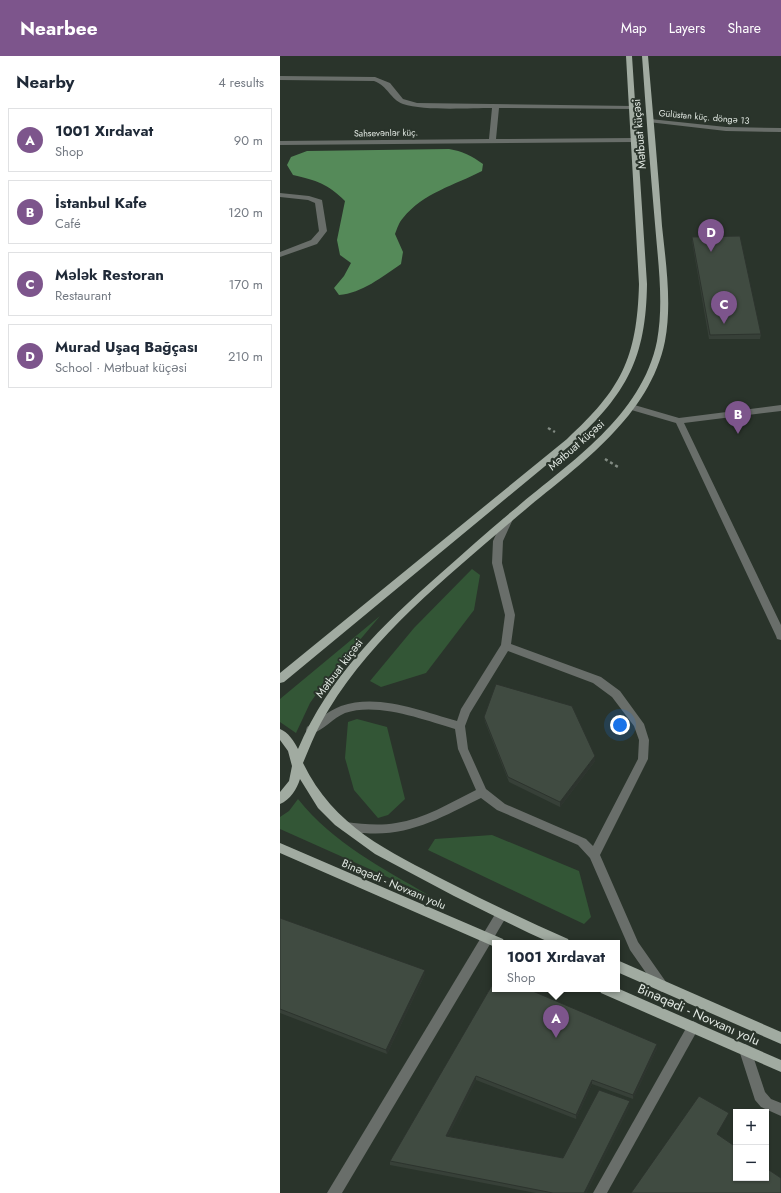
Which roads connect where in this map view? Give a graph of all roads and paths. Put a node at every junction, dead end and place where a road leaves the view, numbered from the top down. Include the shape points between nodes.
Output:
1 (629, 56) edge
2 (645, 56) edge
3 (280, 78) edge
4 (496, 106) junction
5 (640, 108) junction
6 (641, 121) junction
7 (781, 130) edge
8 (643, 140) junction
9 (492, 142) junction
10 (280, 143) edge
11 (280, 195) edge
12 (280, 255) edge
13 (631, 407) junction
14 (781, 408) edge
15 (679, 421) junction
16 (508, 519) junction
17 (781, 636) edge
18 (506, 646) junction
19 (280, 680) edge
20 (460, 726) junction
21 (311, 730) junction
22 (280, 734) edge
23 (298, 763) junction
24 (482, 792) junction
25 (280, 799) edge
26 (346, 827) junction
27 (280, 848) edge
28 (594, 855) junction
29 (501, 915) junction
30 (493, 940) edge
31 (557, 940) edge
32 (492, 941) edge
33 (492, 943) edge
34 (620, 967) edge
35 (662, 986) junction
36 (612, 992) edge
37 (693, 1027) junction
38 (781, 1038) edge
39 (745, 1050) junction
40 (781, 1066) edge
41 (781, 1110) edge
42 (334, 1193) edge
43 (600, 1193) edge

1 - 5 main road, Mətbuat küçəsi
2 - 5 main road, Mətbuat küçəsi
3 - 4 street via 375,79 384,82 398,99 406,103
4 - 5 street
4 - 9 street
5 - 6 main road, Mətbuat küçəsi
5 - 6 main road, Mətbuat küçəsi
6 - 7 street, Gülüstan küç. döngə 13 via 726,129
6 - 8 main road, Mətbuat küçəsi
6 - 8 main road, Mətbuat küçəsi
8 - 9 street, Sahsevənlər küç.
8 - 13 main road, Mətbuat küçəsi via 664,280 662,336 656,361
8 - 19 main road, Mətbuat küçəsi via 640,335 623,379 607,403 570,441
9 - 10 street, Sahsevənlər küç.
11 - 12 street via 309,198 319,202 323,231 314,242
13 - 15 street
13 - 16 main road, Mətbuat küçəsi via 612,430 589,451
14 - 15 street
15 - 17 street
16 - 18 street via 498,541 497,563 510,615
16 - 21 main road, Mətbuat küçəsi via 396,618 354,665 329,699
18 - 20 street via 465,712
18 - 28 street via 597,680 616,694 639,724 644,740 643,759
20 - 21 street via 382,706 368,705 345,709
20 - 24 street via 463,749
21 - 23 main road, Mətbuat küçəsi
22 - 23 main road via 289,741
23 - 25 main road, Mətbuat küçəsi via 295,780
23 - 26 main road via 310,790
24 - 26 street via 402,827 378,830
24 - 28 street via 501,807 582,842
26 - 29 main road via 391,858
27 - 32 main road, Binəqədi - Novxanı yolu
28 - 35 street via 634,946
29 - 30 street
29 - 31 main road
33 - 42 street
34 - 35 main road
35 - 38 main road
36 - 37 main road, Binəqədi - Novxanı yolu
37 - 39 main road, Binəqədi - Novxanı yolu
37 - 43 street
39 - 40 main road, Binəqədi - Novxanı yolu
39 - 41 street via 760,1096 766,1103

